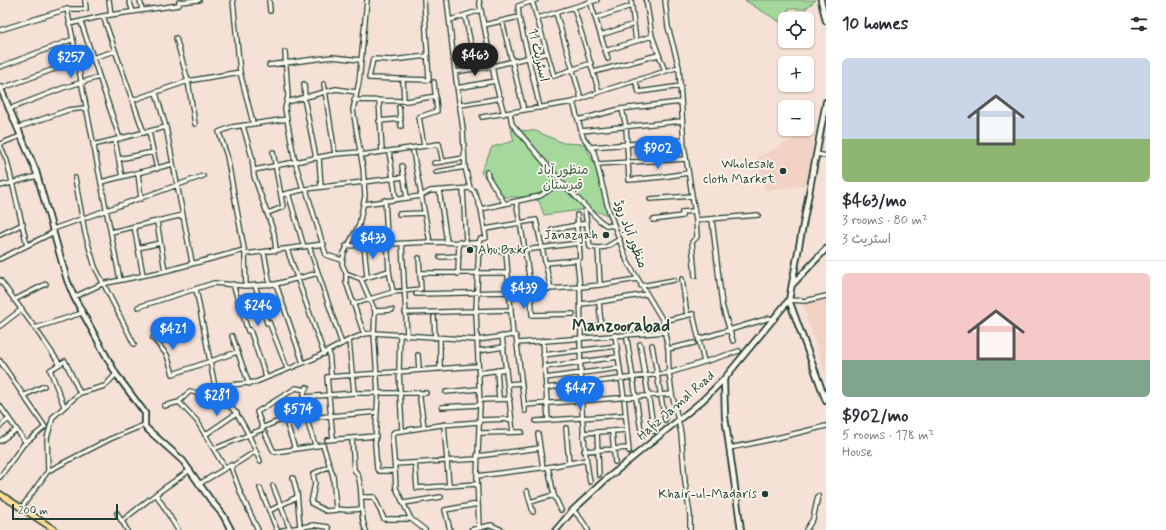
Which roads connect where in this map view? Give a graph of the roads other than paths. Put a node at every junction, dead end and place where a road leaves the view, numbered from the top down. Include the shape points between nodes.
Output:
1 (85, 0) edge
2 (109, 0) edge
3 (129, 0) edge
4 (140, 0) edge
5 (199, 0) edge
6 (233, 0) edge
7 (270, 0) edge
8 (367, 0) edge
9 (424, 0) edge
10 (447, 0) edge
11 (479, 0) edge
12 (597, 0) edge
13 (631, 0) edge
14 (646, 0) edge
15 (665, 0) edge
16 (821, 0) edge
17 (179, 1) edge
18 (534, 1) edge
19 (590, 1) edge
20 (631, 6) junction
21 (574, 8) junction
22 (67, 9) junction
23 (142, 10) junction
24 (481, 10) junction
25 (270, 11) dead end
26 (133, 12) junction
27 (556, 13) junction
28 (112, 15) junction
29 (103, 16) junction
30 (465, 16) junction
31 (519, 17) junction
32 (538, 18) junction
33 (596, 18) junction
34 (450, 20) junction
35 (502, 21) junction
36 (826, 21) edge
37 (81, 22) junction
38 (69, 24) junction
39 (634, 24) junction
40 (484, 25) junction
41 (0, 30) edge
42 (601, 35) junction
43 (652, 36) junction
44 (176, 38) dead end
45 (71, 40) junction
46 (636, 41) junction
47 (472, 50) junction
48 (115, 51) junction
49 (605, 51) junction
50 (285, 52) dead end
51 (547, 53) junction
52 (454, 54) junction
53 (658, 55) junction
54 (427, 56) junction
55 (92, 58) junction
56 (529, 58) junction
57 (608, 59) dead end
58 (360, 60) junction
59 (76, 62) junction
60 (511, 62) junction
61 (286, 63) junction
62 (591, 63) junction
63 (269, 65) dead end
64 (493, 66) junction
65 (0, 67) edge
66 (679, 67) junction
67 (476, 68) junction
68 (573, 70) junction
69 (665, 71) junction
70 (240, 72) junction
71 (455, 72) junction
72 (594, 72) junction
73 (99, 77) junction
74 (403, 80) junction
75 (635, 80) junction
76 (495, 81) junction
77 (188, 82) junction
78 (434, 82) dead end
79 (80, 83) junction
80 (304, 84) dead end
81 (324, 84) dead end
82 (681, 86) junction
83 (0, 88) edge
84 (458, 88) junction
85 (325, 92) junction
86 (356, 92) junction
87 (599, 92) junction
88 (156, 93) junction
89 (436, 96) junction
90 (305, 98) junction
91 (500, 98) junction
92 (581, 98) junction
93 (133, 100) junction
94 (354, 100) junction
95 (379, 100) junction
96 (404, 101) junction
97 (287, 102) junction
98 (573, 102) junction
99 (681, 102) junction
100 (826, 102) edge
101 (461, 105) junction
102 (399, 107) dead end
103 (85, 108) junction
104 (540, 108) junction
105 (9, 109) junction
106 (622, 109) junction
107 (524, 110) junction
108 (510, 113) junction
109 (504, 114) junction
110 (482, 117) dead end
111 (287, 118) junction
112 (400, 119) junction
113 (578, 120) junction
114 (379, 121) junction
115 (682, 121) junction
116 (253, 123) junction
117 (196, 124) dead end
118 (243, 126) junction
119 (401, 126) dead end
120 (166, 127) junction
121 (626, 127) junction
122 (17, 128) junction
123 (147, 132) junction
124 (581, 132) junction
125 (20, 136) junction
126 (120, 139) junction
127 (115, 140) junction
128 (684, 140) junction
129 (0, 144) edge
130 (627, 144) junction
131 (93, 145) junction
132 (424, 146) junction
133 (590, 147) junction
134 (389, 151) junction
135 (153, 152) junction
136 (273, 152) dead end
137 (382, 152) junction
138 (413, 152) dead end
139 (335, 154) junction
140 (361, 154) junction
141 (817, 154) junction
142 (826, 156) edge
143 (317, 158) junction
144 (464, 158) junction
145 (119, 159) junction
146 (686, 159) junction
147 (295, 162) junction
148 (443, 162) junction
149 (434, 163) dead end
150 (628, 163) junction
151 (173, 164) junction
152 (597, 164) junction
153 (276, 165) junction
154 (402, 166) dead end
155 (465, 167) junction
156 (157, 169) junction
157 (254, 170) junction
158 (436, 172) dead end
159 (487, 172) dead end
160 (138, 173) junction
161 (688, 173) junction
162 (37, 176) junction
163 (203, 176) dead end
164 (122, 177) junction
165 (404, 177) junction
166 (74, 178) dead end
167 (393, 179) junction
168 (101, 182) junction
169 (561, 182) junction
170 (12, 183) junction
171 (365, 183) junction
172 (178, 185) junction
173 (0, 186) edge
174 (321, 187) junction
175 (470, 188) junction
176 (305, 189) junction
177 (463, 189) junction
178 (439, 190) junction
179 (288, 193) junction
180 (281, 195) junction
181 (421, 196) junction
182 (692, 196) junction
183 (407, 198) junction
184 (141, 199) junction
185 (396, 199) junction
186 (650, 199) dead end
187 (385, 200) junction
188 (516, 200) junction
189 (364, 204) junction
190 (505, 204) junction
191 (481, 209) junction
192 (107, 210) junction
193 (586, 211) dead end
194 (694, 211) junction
195 (268, 213) junction
196 (424, 213) junction
197 (399, 214) dead end
198 (183, 215) junction
199 (577, 215) dead end
200 (758, 215) dead end
201 (84, 218) junction
202 (712, 219) junction
203 (653, 220) dead end
204 (696, 220) junction
205 (157, 222) junction
206 (520, 222) junction
207 (587, 223) junction
208 (23, 224) junction
209 (577, 224) junction
210 (134, 226) junction
211 (614, 226) junction
212 (486, 229) junction
213 (54, 230) junction
214 (552, 230) dead end
215 (111, 232) junction
216 (0, 235) edge
217 (620, 239) junction
218 (430, 242) junction
219 (448, 242) junction
220 (459, 242) junction
221 (466, 242) junction
222 (160, 243) junction
223 (479, 243) junction
224 (579, 243) junction
225 (324, 244) junction
226 (388, 244) junction
227 (402, 244) junction
228 (27, 245) junction
229 (364, 245) junction
230 (309, 246) junction
231 (346, 246) junction
232 (304, 247) junction
233 (138, 248) junction
234 (598, 248) junction
235 (287, 249) junction
236 (543, 249) junction
237 (826, 249) edge
238 (525, 250) junction
239 (276, 251) junction
240 (244, 252) junction
241 (264, 252) junction
242 (479, 252) junction
243 (506, 252) junction
244 (458, 256) junction
245 (440, 257) dead end
246 (420, 258) dead end
247 (0, 259) edge
248 (342, 260) junction
249 (577, 260) junction
250 (192, 262) junction
251 (546, 263) junction
252 (165, 270) junction
253 (389, 271) junction
254 (318, 273) junction
255 (346, 273) junction
256 (421, 273) junction
257 (507, 273) junction
258 (458, 274) junction
259 (478, 274) junction
260 (143, 275) junction
261 (367, 276) junction
262 (695, 276) dead end
263 (361, 279) junction
264 (637, 279) junction
265 (682, 279) dead end
266 (0, 280) edge
267 (120, 280) junction
268 (296, 280) junction
269 (674, 280) dead end
270 (46, 284) dead end
271 (102, 284) junction
272 (233, 284) junction
273 (270, 284) junction
274 (276, 284) junction
275 (600, 284) junction
276 (254, 285) junction
277 (792, 285) junction
278 (246, 286) junction
279 (641, 286) junction
280 (580, 287) junction
281 (196, 289) junction
282 (551, 289) junction
283 (404, 290) junction
284 (531, 290) junction
285 (394, 292) junction
286 (477, 292) junction
287 (508, 292) junction
288 (416, 294) dead end
289 (647, 294) junction
290 (826, 296) edge
291 (74, 297) junction
292 (371, 299) junction
293 (14, 300) junction
294 (789, 300) junction
295 (600, 302) junction
296 (353, 304) junction
297 (580, 304) junction
298 (138, 307) dead end
299 (22, 310) junction
300 (392, 310) dead end
301 (510, 310) junction
302 (375, 311) junction
303 (476, 312) junction
304 (82, 313) junction
305 (406, 314) junction
306 (573, 314) dead end
307 (687, 315) junction
308 (434, 317) dead end
309 (663, 320) junction
310 (774, 320) junction
311 (0, 326) edge
312 (581, 326) junction
313 (35, 328) junction
314 (729, 330) junction
315 (666, 332) junction
316 (374, 333) junction
317 (364, 334) junction
318 (400, 334) junction
319 (513, 335) junction
320 (616, 335) junction
321 (232, 336) dead end
322 (407, 336) junction
323 (502, 336) junction
324 (153, 338) dead end
325 (435, 338) junction
326 (440, 338) junction
327 (581, 338) junction
328 (699, 338) junction
329 (627, 339) dead end
330 (349, 340) junction
331 (477, 340) junction
332 (542, 340) junction
333 (733, 341) dead end
334 (517, 343) junction
335 (694, 343) dead end
336 (134, 344) dead end
337 (342, 344) junction
338 (640, 344) dead end
339 (652, 345) dead end
340 (617, 346) junction
341 (504, 347) junction
342 (668, 349) junction
343 (329, 351) junction
344 (478, 351) junction
345 (580, 351) junction
346 (739, 351) dead end
347 (238, 352) junction
348 (324, 354) junction
349 (418, 355) dead end
350 (543, 355) junction
351 (618, 357) junction
352 (0, 361) edge
353 (211, 362) junction
354 (581, 362) junction
355 (704, 362) junction
356 (59, 363) junction
357 (303, 363) junction
358 (478, 366) junction
359 (544, 366) junction
360 (287, 368) junction
361 (620, 368) junction
362 (440, 369) junction
363 (507, 369) junction
364 (419, 370) junction
365 (497, 370) junction
366 (399, 371) junction
367 (377, 373) junction
368 (479, 373) junction
369 (581, 373) junction
370 (669, 373) junction
371 (116, 374) junction
372 (352, 374) junction
373 (658, 375) junction
374 (331, 376) junction
375 (645, 376) junction
376 (266, 377) junction
377 (545, 378) junction
378 (633, 378) junction
379 (622, 379) junction
380 (724, 379) junction
381 (521, 383) junction
382 (249, 384) junction
383 (508, 384) junction
384 (581, 384) junction
385 (44, 386) dead end
386 (215, 387) junction
387 (545, 388) junction
388 (479, 389) junction
389 (205, 390) junction
390 (419, 392) junction
391 (426, 392) dead end
392 (446, 392) dead end
393 (80, 393) junction
394 (354, 393) junction
395 (400, 393) junction
396 (378, 394) junction
397 (661, 394) junction
398 (672, 394) junction
399 (25, 395) junction
400 (648, 395) junction
401 (328, 396) junction
402 (636, 396) junction
403 (304, 397) dead end
404 (624, 398) junction
405 (499, 399) junction
406 (510, 399) junction
407 (582, 401) junction
408 (826, 401) edge
409 (179, 402) junction
410 (480, 403) junction
411 (547, 403) junction
412 (524, 405) junction
413 (0, 406) edge
414 (64, 406) junction
415 (164, 406) dead end
416 (442, 407) dead end
417 (305, 410) junction
418 (525, 411) dead end
419 (377, 412) junction
420 (237, 413) junction
421 (625, 415) junction
422 (330, 416) junction
423 (285, 418) junction
424 (307, 418) junction
425 (582, 418) junction
426 (512, 419) junction
427 (9, 420) junction
428 (548, 420) junction
429 (665, 420) dead end
430 (679, 420) junction
431 (479, 421) junction
432 (536, 421) dead end
433 (444, 424) junction
434 (144, 425) junction
435 (0, 426) edge
436 (826, 426) edge
437 (264, 427) junction
438 (424, 427) junction
439 (566, 428) dead end
440 (16, 430) junction
441 (402, 430) junction
442 (627, 430) junction
443 (612, 431) junction
444 (654, 431) dead end
445 (513, 432) junction
446 (522, 432) dead end
447 (597, 432) junction
448 (265, 433) dead end
449 (479, 433) junction
450 (583, 433) junction
451 (538, 434) dead end
452 (205, 435) junction
453 (248, 435) junction
454 (376, 436) junction
455 (642, 437) dead end
456 (352, 438) junction
457 (333, 439) junction
458 (327, 440) dead end
459 (0, 441) edge
460 (26, 443) junction
461 (315, 445) junction
462 (540, 448) junction
463 (614, 448) junction
464 (729, 448) junction
465 (214, 449) junction
466 (296, 449) junction
467 (598, 450) junction
468 (256, 451) junction
469 (584, 451) junction
470 (477, 458) junction
471 (586, 460) junction
472 (260, 461) dead end
473 (447, 461) junction
474 (615, 462) dead end
475 (415, 463) junction
476 (569, 463) junction
477 (395, 464) junction
478 (231, 465) junction
479 (330, 466) junction
480 (548, 467) junction
481 (225, 468) junction
482 (543, 468) junction
483 (190, 470) junction
484 (48, 471) junction
485 (395, 471) junction
486 (477, 476) junction
487 (599, 476) dead end
488 (0, 477) edge
489 (292, 478) dead end
490 (590, 482) dead end
491 (199, 484) junction
492 (477, 484) junction
493 (273, 486) dead end
494 (449, 486) junction
495 (260, 488) dead end
496 (527, 491) dead end
497 (156, 494) junction
498 (554, 495) junction
499 (1, 496) edge
500 (818, 496) dead end
501 (297, 497) junction
502 (362, 497) junction
503 (441, 497) dead end
504 (530, 502) junction
505 (404, 503) junction
506 (478, 504) junction
507 (281, 505) junction
508 (22, 507) junction
509 (362, 508) junction
510 (337, 510) junction
511 (561, 510) dead end
512 (573, 510) junction
513 (269, 511) junction
514 (533, 512) dead end
515 (117, 513) dead end
516 (411, 519) junction
517 (314, 525) junction
518 (300, 527) junction
519 (290, 528) junction
520 (479, 528) junction
521 (587, 529) edge
522 (56, 530) edge
523 (178, 530) edge
524 (231, 530) edge
525 (258, 530) edge
526 (277, 530) edge
527 (283, 530) edge
528 (315, 530) edge
529 (329, 530) edge
530 (366, 530) edge
531 (425, 530) edge
532 (450, 530) edge
533 (471, 530) edge
534 (502, 530) edge
535 (556, 530) edge
536 (690, 530) edge
537 (741, 530) edge
538 (806, 530) edge

1 - 22 street via 86,9
2 - 28 street
3 - 26 street
4 - 23 street
5 - 17 street
6 - 70 street
7 - 25 street
8 - 58 street
9 - 54 street
10 - 34 street
11 - 24 street
12 - 19 street
13 - 20 street
14 - 43 street
15 - 66 street via 668,27
16 - 36 main road
17 - 23 street via 179,5
18 - 31 street, اسٹریٹ 11 via 518,6
18 - 32 street
19 - 21 street
19 - 33 street
20 - 33 street
20 - 39 street
21 - 27 street
21 - 62 street
22 - 38 street
22 - 41 street
23 - 26 street
24 - 30 street
24 - 40 street
26 - 28 street
27 - 32 street
27 - 68 street
28 - 29 street
29 - 37 street
29 - 48 street
30 - 34 street
30 - 47 street
31 - 35 street
31 - 56 street, اسٹریٹ 11
32 - 51 street
33 - 42 street
34 - 52 street
35 - 40 street
35 - 60 street
37 - 38 street
37 - 55 street
38 - 45 street
39 - 42 street
39 - 46 street
40 - 64 street
42 - 49 street
43 - 46 street
43 - 53 street
44 - 77 street
45 - 59 street
45 - 65 street
46 - 49 street
47 - 52 street
47 - 67 street
48 - 55 street
48 - 93 street
49 - 57 street
50 - 61 street
51 - 56 street
51 - 68 street via 554,76
52 - 71 street
53 - 69 street
53 - 72 street
54 - 74 street via 429,80
54 - 74 street via 392,60 373,59 368,78
55 - 59 street
55 - 73 street
56 - 60 street
56 - 104 street, اسٹریٹ 11
58 - 61 street via 332,57
58 - 86 street
59 - 79 street
59 - 83 street
60 - 64 street
60 - 107 street
61 - 63 street
61 - 97 street
62 - 68 street
62 - 72 street
64 - 67 street
64 - 76 street
66 - 69 street
66 - 82 street
67 - 71 street
68 - 92 street
69 - 75 street
70 - 77 street
70 - 116 street
71 - 84 street
72 - 87 street
73 - 79 street
73 - 126 street
74 - 96 street
75 - 82 street via 639,92
75 - 87 street
76 - 84 street
76 - 91 street
77 - 88 street
77 - 117 street
78 - 89 street
79 - 103 street
79 - 105 street
80 - 90 street
81 - 85 street
82 - 99 street
83 - 105 main road
84 - 101 street
85 - 86 street via 337,89
85 - 90 street
85 - 139 street
86 - 94 street
87 - 92 street
88 - 93 street
88 - 120 street
89 - 96 street
89 - 132 street via 437,111 419,117
90 - 97 street
90 - 143 street
91 - 101 street
91 - 109 street
92 - 98 street
93 - 123 street
94 - 95 street
94 - 140 street via 355,127
95 - 96 street
95 - 114 street
97 - 111 street
98 - 104 street
98 - 113 street, منظور آباد روڈ
99 - 106 street
99 - 115 street
100 - 141 main road, Hafiz Jamal Road
101 - 144 street
102 - 112 street
103 - 122 street via 68,110
103 - 131 street
104 - 107 street
105 - 122 main road
106 - 113 street
106 - 121 street
107 - 108 street
108 - 109 street
108 - 169 street via 512,124
109 - 110 street
111 - 116 street
111 - 147 street
112 - 114 street
112 - 119 street
113 - 124 street, منظور آباد روڈ
114 - 137 street
115 - 121 street
115 - 128 street
116 - 118 street
118 - 157 street
118 - 240 street via 219,132 227,156
120 - 123 street
120 - 151 street
121 - 124 street
121 - 130 street
122 - 125 main road
123 - 126 street
123 - 135 street
124 - 133 street, منظور آباد روڈ
125 - 129 street
125 - 162 main road
126 - 127 street
127 - 131 street
127 - 145 street
128 - 130 street
128 - 146 street
129 - 170 street
130 - 133 street
130 - 150 street
131 - 168 street
132 - 134 street
132 - 148 street via 440,144
133 - 152 street, منظور آباد روڈ
134 - 137 street
134 - 167 street
135 - 145 street
135 - 156 street
136 - 153 street
137 - 140 street
138 - 181 street
139 - 140 street
139 - 143 street
140 - 171 street
141 - 142 street
141 - 277 main road, Hafiz Jamal Road
143 - 147 street
143 - 174 street
144 - 148 street
144 - 155 street
145 - 164 street
146 - 150 street
146 - 161 street
147 - 153 street
147 - 176 street
148 - 149 street
150 - 152 street
150 - 161 street via 630,180
151 - 156 street
151 - 172 street
152 - 211 street, منظور آباد روڈ
153 - 157 street
153 - 180 street
154 - 165 street
155 - 158 street
155 - 175 street
156 - 160 street
157 - 195 street via 261,198
159 - 190 street via 488,178
160 - 164 street
160 - 184 street
161 - 182 street
162 - 170 street
162 - 213 main road
163 - 172 street
164 - 168 street
165 - 167 street
165 - 183 street
166 - 201 street
167 - 171 street
167 - 185 street
168 - 192 street
169 - 188 street via 540,196
169 - 211 street via 599,220 606,225
170 - 173 street
170 - 208 street
171 - 174 street
171 - 189 street
172 - 184 street
172 - 198 street
174 - 176 street
175 - 177 street
175 - 191 street via 474,191
176 - 179 street
176 - 225 street
177 - 178 street
177 - 221 street
178 - 181 street
178 - 219 street
179 - 180 street
179 - 232 street
180 - 195 street via 283,207
181 - 183 street
181 - 196 street
182 - 186 street
182 - 194 street
183 - 185 street
184 - 192 street
185 - 187 street
187 - 189 street
187 - 226 street
188 - 190 street
188 - 206 street
189 - 231 street via 359,225
190 - 191 street
191 - 212 street
192 - 201 street
192 - 215 street
193 - 207 street
194 - 203 street via 682,212 682,216
194 - 204 street
195 - 239 street
196 - 197 street
196 - 218 street
198 - 205 street
198 - 250 street
199 - 209 street
200 - 202 street
201 - 213 street
201 - 271 street via 91,255
202 - 204 street
202 - 314 street via 722,305
204 - 262 street via 697,236 692,242
205 - 210 street
205 - 222 street
206 - 212 street
206 - 236 street via 536,220
206 - 238 street
207 - 209 street
207 - 234 street via 590,247
208 - 216 street
208 - 228 street
209 - 214 street
209 - 224 street
210 - 215 street
210 - 233 street
211 - 217 street, منظور آباد روڈ
212 - 223 street via 486,238
213 - 228 street
213 - 291 main road
215 - 267 street
217 - 234 street via 606,247
217 - 264 street, منظور آباد روڈ
218 - 219 street
218 - 227 street
219 - 220 street
220 - 221 street
220 - 244 street
221 - 223 street
222 - 233 street
222 - 252 street
223 - 242 street
224 - 236 street
224 - 249 street via 580,258
225 - 230 street
225 - 248 street via 327,256
226 - 227 street
226 - 229 street
226 - 253 street
227 - 283 street
228 - 247 street
229 - 231 street
229 - 261 street
230 - 232 street
230 - 254 street
231 - 248 street
232 - 235 street
233 - 260 street
234 - 275 street
235 - 239 street
235 - 268 street
236 - 238 street
236 - 251 street
237 - 277 main road
238 - 243 street
238 - 284 street
239 - 241 street
240 - 241 street
240 - 250 street
240 - 278 street
241 - 273 street
242 - 243 street
242 - 259 street
243 - 257 street
244 - 245 street
244 - 258 street
246 - 256 street
248 - 255 street
249 - 251 street
249 - 280 street
250 - 252 street
251 - 282 street
252 - 260 street
253 - 261 street
253 - 285 street
254 - 268 street
254 - 337 street
255 - 263 street
255 - 296 street
256 - 258 street
256 - 283 street via 421,289
257 - 259 street
257 - 287 street
258 - 259 street
259 - 286 street
260 - 267 street
261 - 263 street
263 - 292 street
264 - 275 street
264 - 279 street, منظور آباد روڈ
265 - 307 street
266 - 293 street
267 - 271 street
268 - 274 street
268 - 348 street
269 - 279 street
270 - 293 street
271 - 291 street
271 - 336 street
272 - 278 street
272 - 281 street via 214,283
272 - 376 street
273 - 274 street
273 - 276 street
274 - 357 street
275 - 280 street
276 - 278 street
276 - 360 street
277 - 294 main road, Hafiz Jamal Road
279 - 289 street, منظور آباد روڈ
280 - 282 street
280 - 297 street
281 - 298 street
281 - 353 street
282 - 284 street
283 - 285 street
283 - 305 street
284 - 306 street via 533,316
285 - 292 street
286 - 287 street
286 - 288 street
286 - 303 street
287 - 301 street
289 - 295 street
289 - 309 street, منظور آباد روڈ
290 - 294 street via 805,301
291 - 304 main road
292 - 296 street
292 - 302 street
293 - 299 street
294 - 310 main road, Hafiz Jamal Road
294 - 408 main road
295 - 297 street
295 - 312 street via 601,325
296 - 317 street
297 - 312 street
299 - 311 street
299 - 313 street
300 - 302 street
301 - 303 street
301 - 319 street
302 - 316 street
303 - 305 street
303 - 331 street
304 - 313 street
304 - 371 main road
305 - 322 street
307 - 309 street
307 - 328 street via 693,314
308 - 325 street
309 - 315 street, منظور آباد روڈ
310 - 314 street via 770,318
310 - 380 main road, Hafiz Jamal Road
312 - 327 street
313 - 356 street
314 - 328 street
314 - 333 street
315 - 320 street
315 - 342 street, منظور آباد روڈ
316 - 317 street
316 - 318 street
316 - 367 street
317 - 330 street
318 - 322 street
318 - 366 street
319 - 323 street
319 - 334 street via 516,336
320 - 327 street
320 - 340 street
321 - 347 street
322 - 325 street
323 - 331 street
323 - 341 street
324 - 353 street via 167,355 174,374
325 - 326 street
326 - 331 street
326 - 362 street
327 - 332 street
327 - 345 street
328 - 355 street
329 - 378 street
330 - 337 street
330 - 372 street
331 - 344 street
332 - 334 street
332 - 350 street
334 - 381 street
335 - 342 street
337 - 343 street
338 - 375 street
339 - 373 street
340 - 345 street
340 - 351 street
341 - 344 street
341 - 363 street
342 - 370 street, منظور آباد روڈ
343 - 348 street
343 - 374 street
344 - 358 street
345 - 350 street
345 - 354 street
346 - 355 street
347 - 353 street
347 - 382 street
348 - 357 street
349 - 364 street
350 - 359 street
351 - 354 street
351 - 361 street
352 - 399 street
353 - 386 street
354 - 359 street
354 - 369 street
355 - 370 street
356 - 393 street via 65,362
356 - 414 street via 50,370
357 - 360 street
358 - 362 street
358 - 368 street
359 - 377 street
360 - 376 street
361 - 369 street
361 - 379 street
362 - 364 street
363 - 365 street
363 - 383 street
364 - 366 street
365 - 368 street
365 - 405 street
366 - 367 street
366 - 395 street
367 - 372 street
367 - 396 street
368 - 388 street
369 - 377 street
369 - 384 street
370 - 373 street
370 - 398 street, منظور آباد روڈ
371 - 393 street via 105,386
371 - 434 main road via 145,413
372 - 374 street
372 - 394 street
373 - 375 street
373 - 397 street
374 - 401 street via 326,378
375 - 378 street
375 - 400 street
376 - 382 street
377 - 387 street
378 - 379 street
378 - 402 street
379 - 384 street
379 - 404 street
380 - 430 main road, Hafiz Jamal Road
380 - 464 main road
381 - 383 street
381 - 412 street
382 - 386 street
383 - 406 street
384 - 387 street
384 - 407 street
385 - 399 street
386 - 389 street
387 - 411 street
388 - 392 street
388 - 410 street
389 - 409 street via 190,392
389 - 420 street via 210,396 224,400
390 - 391 street
390 - 395 street
390 - 438 street
393 - 414 street
394 - 396 street
394 - 401 street
395 - 396 street
395 - 441 street
396 - 419 street
397 - 398 street
397 - 400 street
397 - 429 street
398 - 430 street, منظور آباد روڈ
399 - 460 street via 46,427
400 - 402 street
400 - 444 street
401 - 403 street
401 - 422 street
402 - 404 street
402 - 455 street
404 - 407 street
404 - 421 street
405 - 406 street
405 - 410 street
406 - 426 street
407 - 411 street
407 - 425 street
409 - 415 street
409 - 452 street via 193,416
410 - 416 street
410 - 431 street
411 - 412 street
411 - 428 street
412 - 418 street
413 - 427 street
414 - 484 street via 53,416 47,433
417 - 423 street
417 - 424 street
417 - 437 street via 303,397 306,388 296,388 257,412
419 - 422 street
419 - 454 street
420 - 452 street
420 - 453 street
421 - 425 street
421 - 442 street
422 - 424 street
422 - 457 street
423 - 437 street
423 - 466 street
424 - 461 street
425 - 428 street
425 - 450 street
426 - 431 street
426 - 445 street
427 - 435 street
427 - 440 street
428 - 432 street
430 - 512 main road, Hafiz Jamal Road via 604,480
430 - 536 street, منظور آباد روڈ
431 - 433 street
431 - 449 street
433 - 438 street
433 - 473 street
434 - 483 main road
434 - 484 street via 110,439
436 - 464 street
437 - 453 street
438 - 441 street
439 - 476 street
440 - 459 street
440 - 460 street
441 - 477 street via 392,435
442 - 443 street
442 - 463 street via 628,449
443 - 447 street
443 - 463 street
445 - 446 street
445 - 449 street
447 - 450 street
447 - 467 street
448 - 466 street via 274,451
449 - 470 street
450 - 469 street
451 - 462 street
452 - 465 street
453 - 465 street
453 - 468 street
454 - 456 street
454 - 485 street via 377,469
456 - 457 street
456 - 502 street via 354,470 357,472
457 - 458 street
460 - 488 street
461 - 466 street
461 - 479 street via 323,445
462 - 470 street
462 - 482 street
463 - 467 street
463 - 474 street
464 - 537 main road
465 - 481 street
467 - 469 street
467 - 487 street
468 - 472 street
468 - 478 street
469 - 471 street
470 - 473 street
470 - 486 street
471 - 476 street
471 - 490 street
473 - 475 street
473 - 494 street
475 - 477 street
475 - 494 street via 417,488
476 - 480 street
477 - 485 street
478 - 481 street
478 - 525 street
479 - 510 street
479 - 510 street via 313,474 315,483 311,504 326,511
480 - 482 street
480 - 498 street
481 - 491 street
482 - 486 street
483 - 491 main road
483 - 497 street
484 - 508 street
485 - 505 street via 396,488
486 - 492 street
489 - 501 street
491 - 524 main road
492 - 494 street
492 - 506 street
493 - 507 street
495 - 513 street
496 - 504 street
497 - 515 street via 122,521 127,530
497 - 523 street
498 - 504 street
498 - 511 street
499 - 508 main road
500 - 538 street via 813,519
501 - 507 street
501 - 518 street
502 - 509 street
502 - 516 street via 374,497 384,519
503 - 505 street
504 - 514 street
505 - 516 street
506 - 520 street
506 - 532 street via 444,510
507 - 513 street
507 - 519 street
508 - 522 main road
509 - 510 street
509 - 530 street via 362,522
512 - 521 street
512 - 535 main road, Hafiz Jamal Road
513 - 526 street
516 - 531 street
517 - 518 street
517 - 528 street
517 - 529 street via 328,527
518 - 519 street
519 - 527 street
520 - 533 street
520 - 534 street via 491,525

